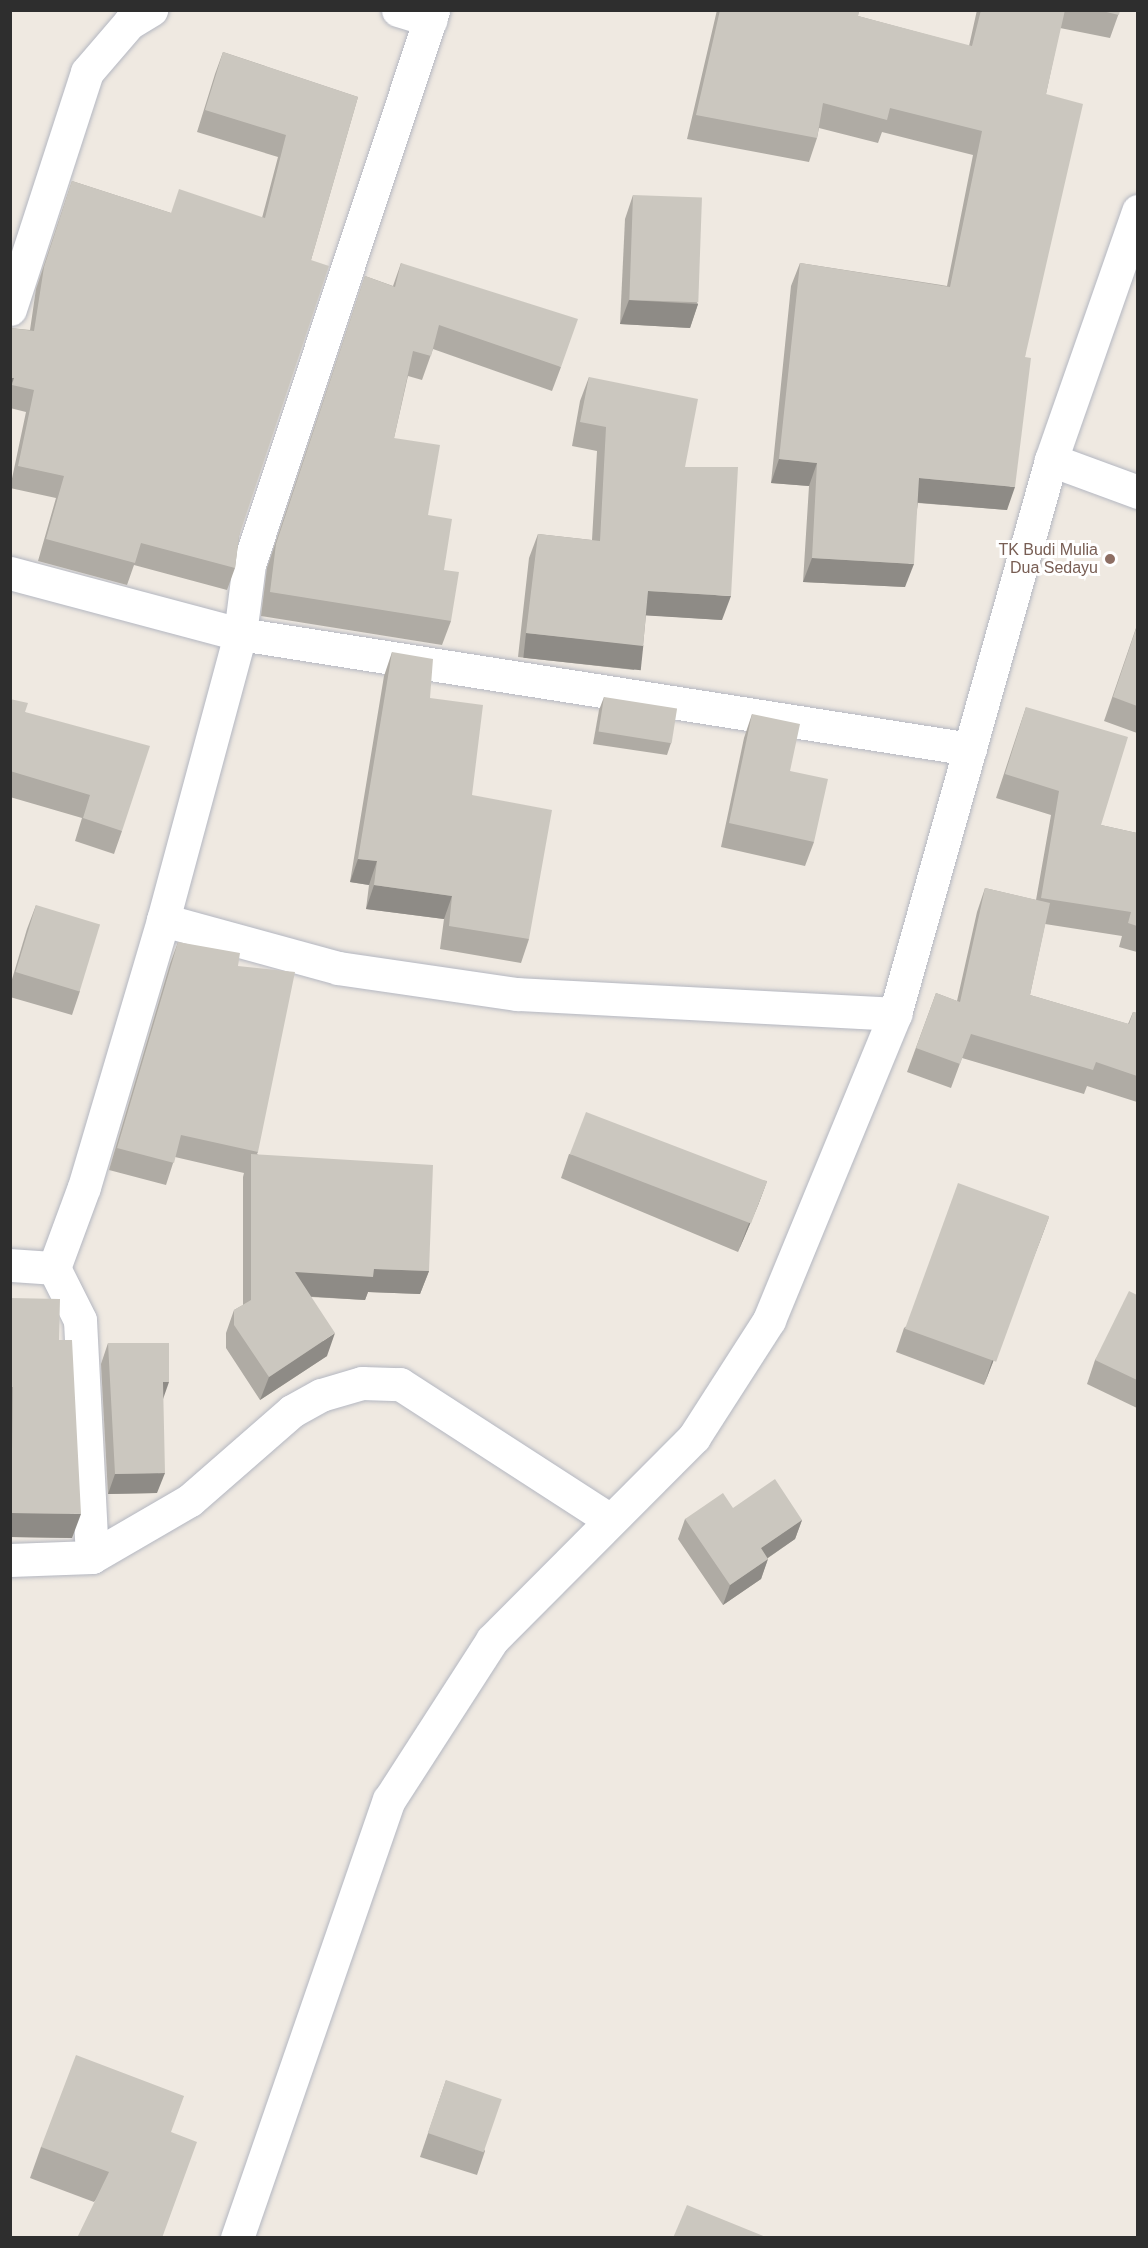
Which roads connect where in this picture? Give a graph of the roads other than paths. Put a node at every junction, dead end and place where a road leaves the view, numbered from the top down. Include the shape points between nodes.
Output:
1 (151, 10) edge
2 (398, 10) edge
3 (432, 15) edge
4 (1137, 211) edge
5 (10, 309) edge
6 (1051, 460) junction
7 (1137, 492) edge
8 (10, 573) edge
9 (240, 634) junction
10 (970, 749) junction
11 (163, 920) junction
12 (895, 1014) junction
13 (10, 1264) edge
14 (54, 1268) junction
15 (609, 1519) junction
16 (92, 1557) junction
17 (10, 1560) edge
18 (237, 2238) edge

1 - 5 street via 129,23 87,72
2 - 3 street
3 - 9 street via 249,564
4 - 6 street
6 - 7 street
6 - 10 street
8 - 9 street
9 - 10 street
9 - 11 street
10 - 12 street
11 - 12 street via 338,968 517,994
11 - 14 street via 84,1187
12 - 15 street via 769,1320 694,1437
13 - 14 street
14 - 16 street via 80,1320
15 - 16 street via 400,1384 362,1383 321,1395 292,1412 190,1500
15 - 18 street via 492,1640 389,1800
16 - 17 street

